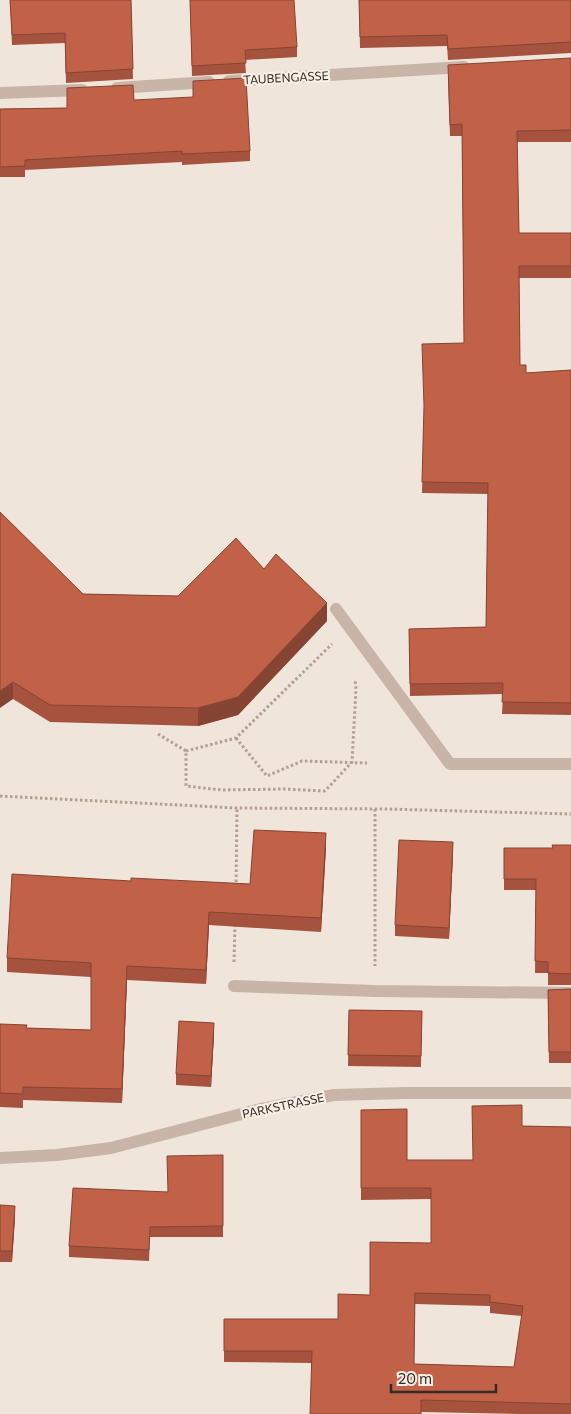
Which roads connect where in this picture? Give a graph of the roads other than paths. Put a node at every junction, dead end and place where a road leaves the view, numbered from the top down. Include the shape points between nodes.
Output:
1 (474, 66) edge
2 (0, 93) edge
3 (336, 609) dead end
4 (571, 764) edge
5 (234, 986) road end
6 (571, 993) edge
7 (571, 1093) edge
8 (0, 1158) edge

1 - 2 street, TAUBENGASSE
3 - 4 street via 450,764
5 - 6 street
7 - 8 street, PARKSTRASSE via 334,1095 261,1108 111,1148

